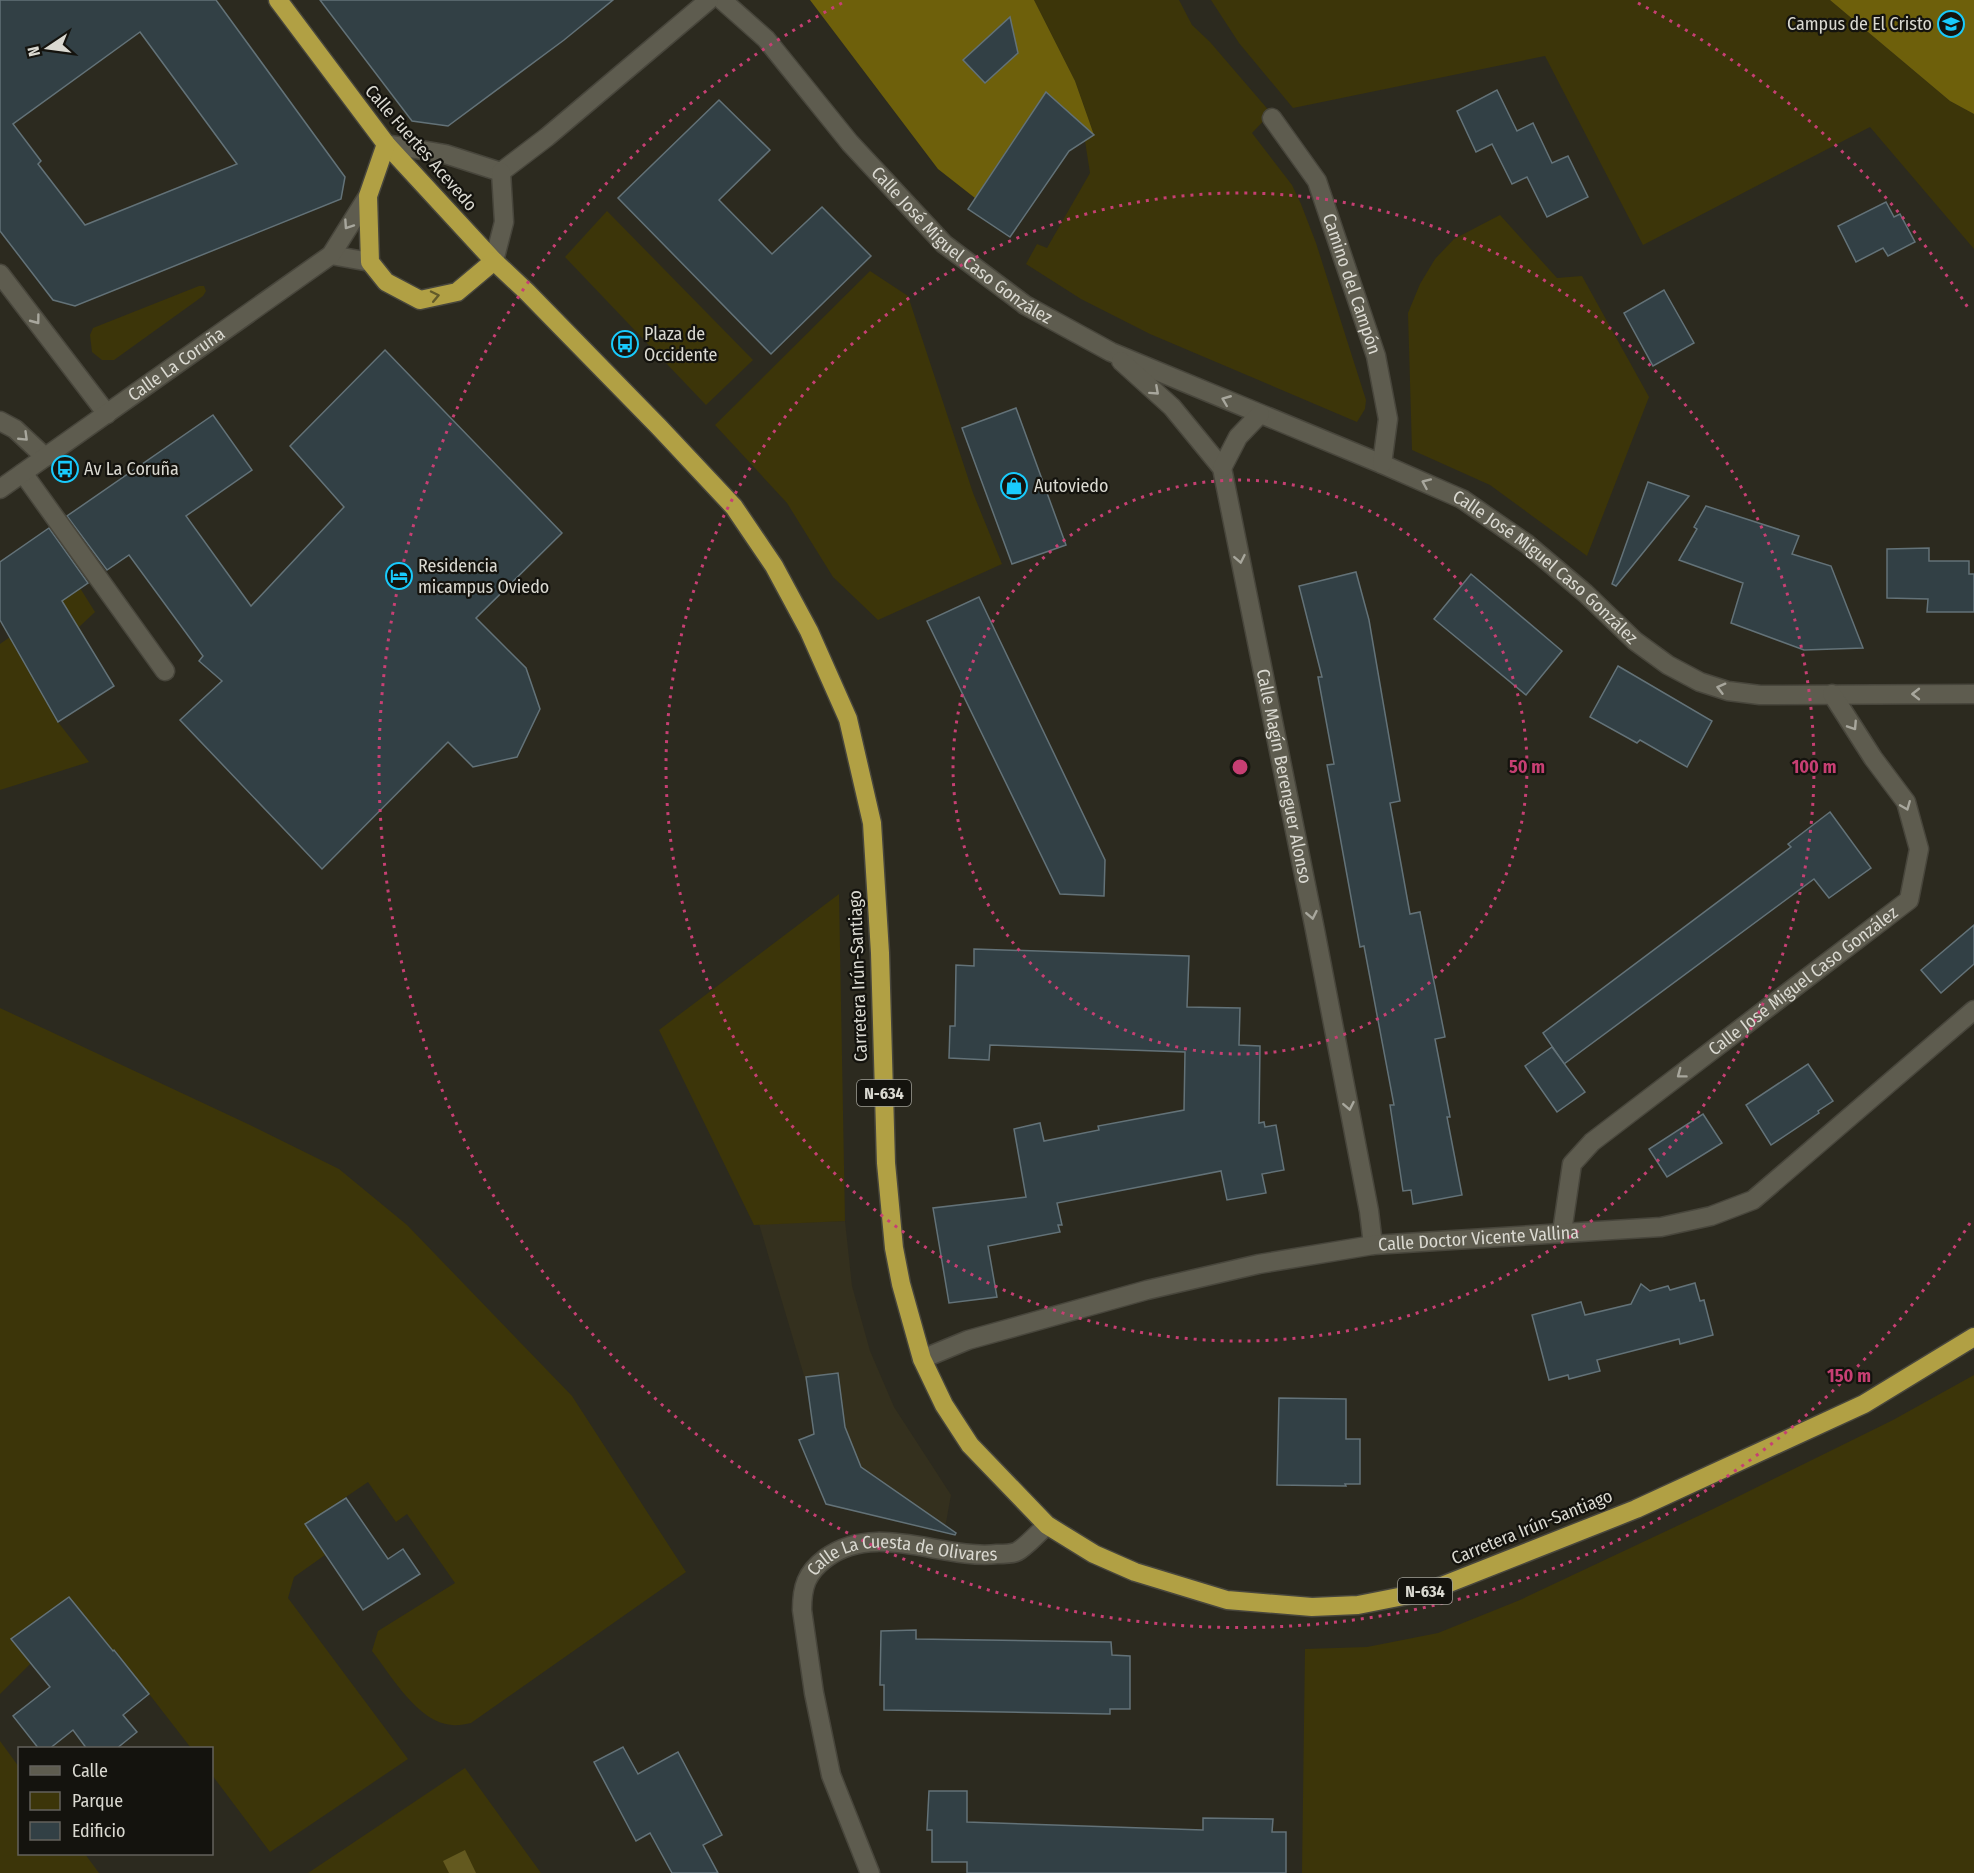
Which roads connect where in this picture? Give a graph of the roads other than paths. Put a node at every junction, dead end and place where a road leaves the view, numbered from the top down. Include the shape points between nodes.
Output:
1 (278, 0) edge
2 (709, 0) edge
3 (722, 0) edge
4 (1272, 117) dead end
5 (386, 144) junction
6 (501, 172) junction
7 (368, 196) junction
8 (331, 255) junction
9 (494, 261) junction
10 (370, 262) junction
11 (0, 274) edge
12 (1111, 352) junction
13 (107, 414) junction
14 (1260, 414) junction
15 (0, 421) edge
16 (45, 457) junction
17 (1382, 464) junction
18 (1222, 468) junction
19 (23, 473) junction
20 (0, 489) edge
21 (165, 671) dead end
22 (1832, 694) junction
23 (1974, 694) edge
24 (1974, 1010) edge
25 (1562, 1232) junction
26 (1373, 1245) junction
27 (1974, 1337) edge
28 (922, 1359) junction
29 (1047, 1525) junction
30 (870, 1873) edge

1 - 5 highway, Calle Fuertes Acevedo
2 - 6 street via 547,138
3 - 12 street, Calle José Miguel Caso González via 766,39 850,143 944,243 1024,305
4 - 17 street, Camino del Campón via 1317,181 1372,345 1388,419
5 - 6 street via 445,154
5 - 7 highway
5 - 9 highway, Calle Fuertes Acevedo
6 - 9 street via 504,222
7 -> 8 street, Calle La Coruña
7 - 10 highway
8 - 10 street
8 - 13 street, Calle La Coruña
10 -> 9 highway via 386,282 420,300 457,292
9 - 28 highway, Carretera Irún-Santiago / N-634 via 734,507 799,612 848,718 872,823 886,1163 894,1248
11 -> 13 street
14 -> 12 street, Calle José Miguel Caso González
12 -> 18 street, Calle Magín Berenguer Alonso via 1172,407
13 - 16 street, Calle La Coruña
14 - 17 street, Calle José Miguel Caso González
14 - 18 street via 1238,437
15 -> 16 street via 15,429
16 - 19 street, Calle La Coruña
22 -> 17 street, Calle José Miguel Caso González via 1760,695 1700,682 1635,641 1527,544 1462,500
18 -> 26 street, Calle Magín Berenguer Alonso via 1317,941
19 - 20 street, Calle La Coruña
19 - 21 street
23 -> 22 street, Calle José Miguel Caso González
22 -> 25 street, Calle José Miguel Caso González via 1906,802 1919,849 1909,900 1592,1142 1572,1164
24 - 25 street, Calle Doctor Vicente Vallina via 1753,1200 1711,1216 1661,1227
25 - 26 street, Calle Doctor Vicente Vallina
26 - 28 street, Calle Doctor Vicente Vallina via 1259,1264 1147,1290 968,1340
27 - 29 highway, Carretera Irún-Santiago / N-634 via 1864,1404 1636,1509 1429,1591 1358,1605 1312,1607 1227,1600 1135,1572 1094,1554
28 - 29 highway, Carretera Irún-Santiago / N-634 via 944,1405 970,1445
29 - 30 street, Calle La Cuesta de Olivares via 1016,1552 983,1556 902,1543 849,1546 831,1554 808,1576 802,1592 802,1610 826,1755

